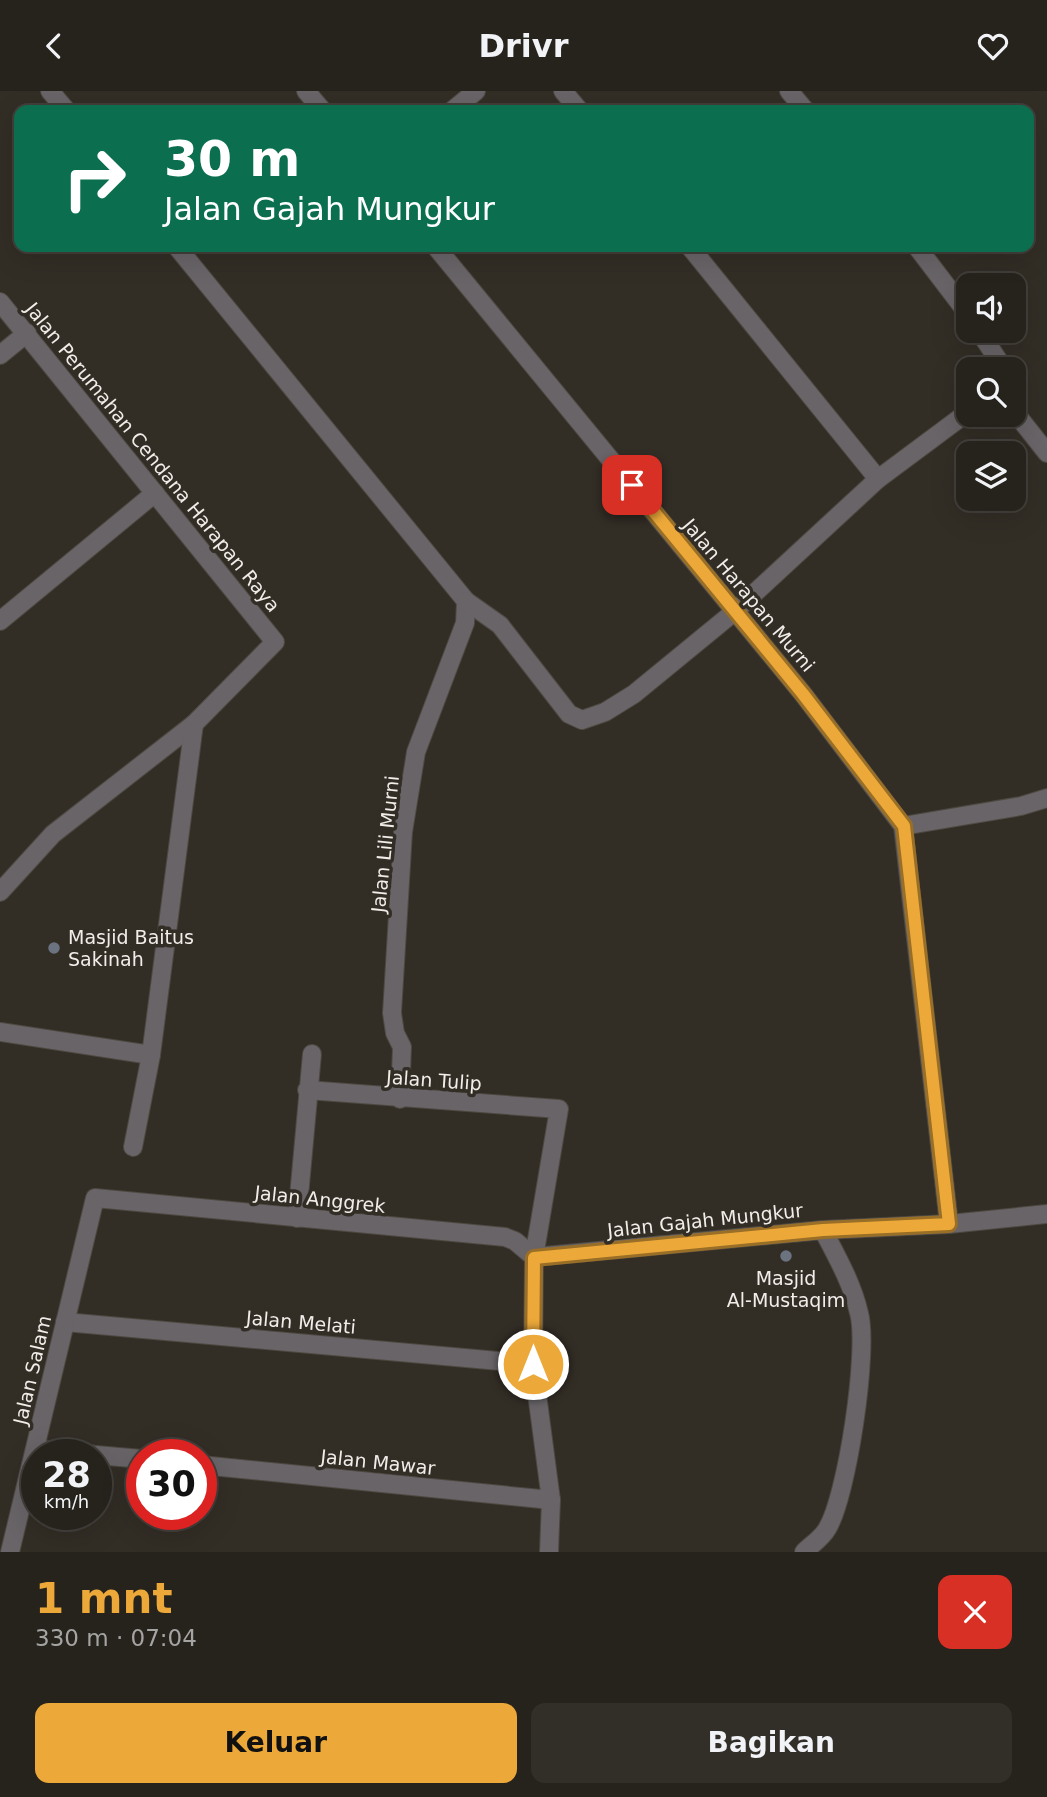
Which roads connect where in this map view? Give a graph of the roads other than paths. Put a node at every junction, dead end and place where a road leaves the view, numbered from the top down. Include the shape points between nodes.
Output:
1 (50, 91) edge
2 (306, 91) edge
3 (476, 91) edge
4 (563, 91) edge
5 (789, 91) edge
6 (61, 105) edge
7 (318, 105) edge
8 (459, 105) edge
9 (575, 105) edge
10 (801, 105) edge
11 (181, 252) edge
12 (440, 252) edge
13 (694, 252) edge
14 (921, 252) edge
15 (956, 298) edge
16 (0, 302) edge
17 (26, 333) junction
18 (0, 355) edge
19 (956, 421) edge
20 (1026, 426) edge
21 (1047, 453) edge
22 (878, 479) junction
23 (155, 493) junction
24 (466, 601) junction
25 (734, 612) junction
26 (0, 621) edge
27 (194, 724) junction
28 (1047, 798) edge
29 (904, 826) junction
30 (0, 892) edge
31 (0, 1032) edge
32 (312, 1054) dead end
33 (151, 1055) junction
34 (307, 1090) junction
35 (400, 1099) junction
36 (133, 1147) dead end
37 (94, 1198) joint
38 (1047, 1214) edge
39 (297, 1218) junction
40 (949, 1224) junction
41 (823, 1230) junction
42 (534, 1258) junction
43 (65, 1322) junction
44 (533, 1364) junction
45 (38, 1439) edge
46 (217, 1467) edge
47 (551, 1500) junction
48 (21, 1508) edge
49 (10, 1552) edge
50 (549, 1552) edge
51 (804, 1552) edge

1 - 6 street
2 - 7 street
3 - 8 street
4 - 9 street
5 - 10 street
11 - 24 street
12 - 25 street, Jalan Harapan Murni
13 - 22 street
14 - 15 street
16 - 17 street, Jalan Perumahan Cendana Harapan Raya
17 - 18 street
17 - 23 street, Jalan Perumahan Cendana Harapan Raya
19 - 22 street
20 - 21 street
22 - 25 street
23 - 26 street
23 - 27 street, Jalan Perumahan Cendana Harapan Raya via 274,638 274,646
24 - 25 street via 500,625 569,715 582,720 634,694
24 - 35 street, Jalan Lili Murni via 465,623 416,752 403,832 392,1013 402,1047
25 - 29 street, Jalan Harapan Murni
27 - 30 street via 53,834
27 - 33 street
28 - 29 street
29 - 40 street
31 - 33 street
32 - 34 street
33 - 36 street
34 - 35 street, Jalan Tulip
34 - 39 street
35 - 42 street, Jalan Tulip via 559,1109
37 - 39 street, Jalan Anggrek
37 - 43 street, Jalan Salam
38 - 40 street, Jalan Gajah Mungkur
39 - 42 street, Jalan Anggrek via 505,1237
40 - 41 street, Jalan Gajah Mungkur
41 - 42 street, Jalan Gajah Mungkur
41 - 51 street via 844,1269 860,1316 857,1400 845,1481 827,1529
42 - 44 street
43 - 44 street, Jalan Melati
43 - 45 street, Jalan Salam
44 - 47 street
46 - 47 street, Jalan Mawar
47 - 50 street
48 - 49 street, Jalan Salam

